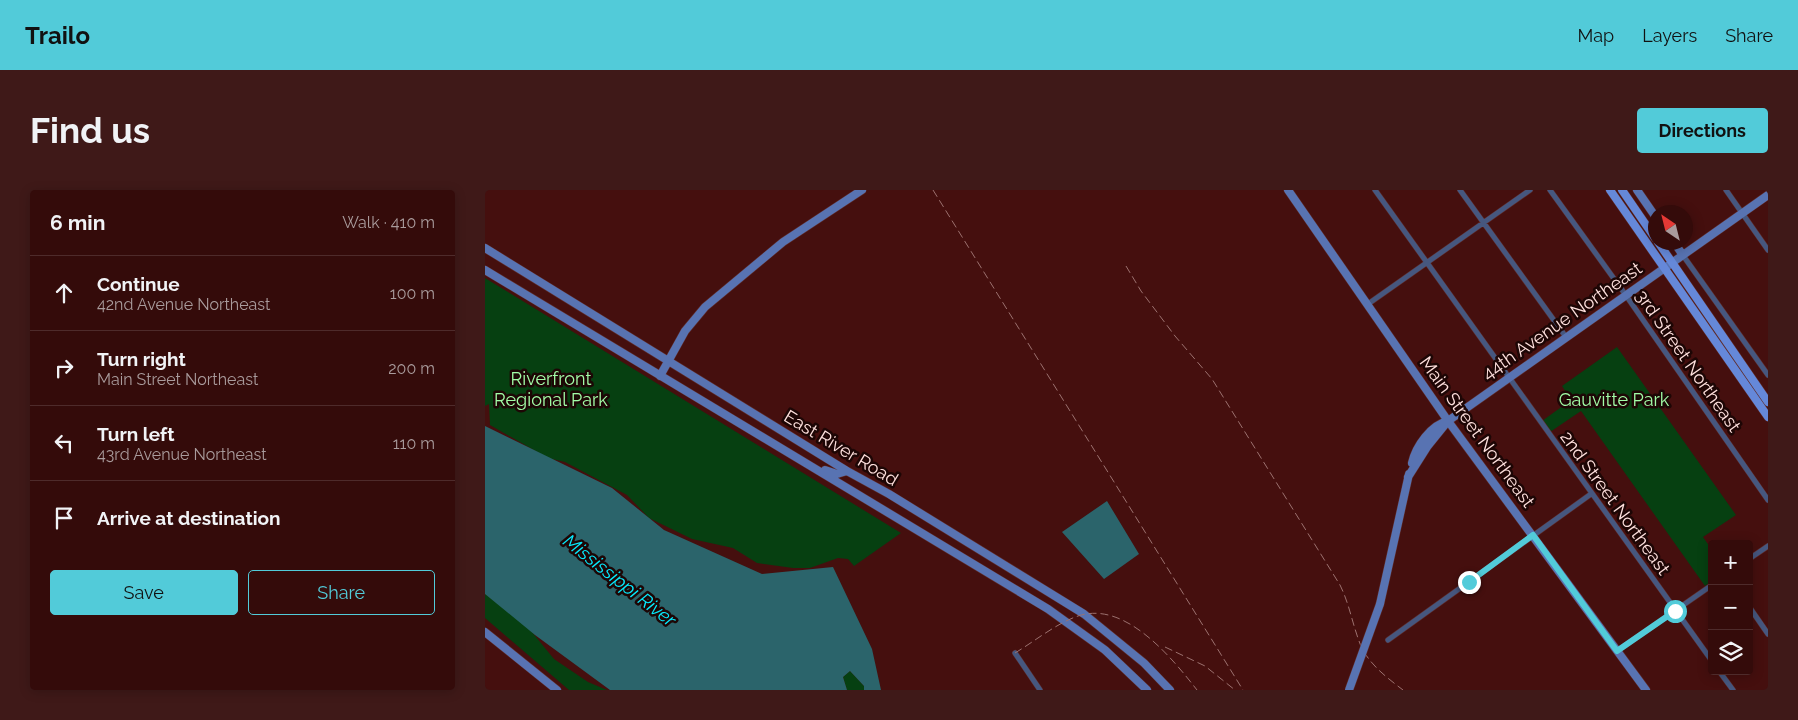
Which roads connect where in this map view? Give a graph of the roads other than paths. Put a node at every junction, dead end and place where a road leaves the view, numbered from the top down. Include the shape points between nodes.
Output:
1 (862, 190) edge
2 (1288, 190) edge
3 (1375, 190) edge
4 (1460, 190) edge
5 (1530, 190) edge
6 (1550, 190) edge
7 (1610, 190) edge
8 (1622, 190) edge
9 (1637, 190) edge
10 (1726, 190) edge
11 (1768, 195) edge
12 (1648, 206) edge
13 (1742, 213) junction
14 (1483, 223) junction
15 (1648, 228) edge
16 (485, 248) edge
17 (1664, 250) edge
18 (1680, 250) edge
19 (1768, 250) edge
20 (1683, 254) junction
21 (1672, 262) junction
22 (1427, 263) junction
23 (1664, 267) junction
24 (485, 270) edge
25 (1625, 294) junction
26 (1368, 304) junction
27 (1565, 337) junction
28 (669, 361) junction
29 (1768, 374) edge
30 (660, 376) junction
31 (1508, 377) junction
32 (1768, 402) edge
33 (1768, 417) edge
34 (1449, 420) junction
35 (800, 460) junction
36 (847, 471) junction
37 (1591, 494) junction
38 (1768, 500) edge
39 (1533, 535) junction
40 (1768, 546) edge
41 (1753, 556) edge
42 (1708, 588) edge
43 (1675, 611) junction
44 (1753, 611) edge
45 (485, 632) edge
46 (1768, 634) edge
47 (1388, 640) dead end
48 (1617, 651) junction
49 (1015, 653) dead end
50 (1708, 656) edge
51 (1722, 675) edge
52 (557, 690) edge
53 (1041, 690) edge
54 (1147, 690) edge
55 (1171, 690) edge
56 (1349, 690) edge
57 (1646, 690) edge
58 (1733, 690) edge

1 - 28 street via 783,242 705,307
2 - 26 street, Main Street Northeast
3 - 22 street, 2nd Street Northeast
4 - 14 street
5 - 14 street
6 - 25 street, 3rd Street Northeast
7 - 23 main road
8 - 15 main road
9 - 12 street
10 - 13 street
11 - 13 street, 44th Avenue Northeast
13 - 19 street
13 - 20 street, 44th Avenue Northeast
14 - 22 street
14 - 27 street
16 - 28 street, East River Road
17 - 21 main road
18 - 20 street
20 - 21 street, 44th Avenue Northeast
20 - 29 street
21 - 23 street, 44th Avenue Northeast
21 - 32 main road
22 - 26 street
22 - 31 street, 2nd Street Northeast
23 - 25 street, 44th Avenue Northeast
23 - 33 main road
24 - 30 street, East River Road
25 - 27 street, 44th Avenue Northeast
25 - 38 street, 3rd Street Northeast
26 - 34 street, Main Street Northeast
27 - 31 street, 44th Avenue Northeast
28 - 30 street
28 - 36 street, East River Road
30 - 35 street, East River Road
31 - 34 street, 44th Avenue Northeast
31 - 37 street, 2nd Street Northeast
34 - 39 street, Main Street Northeast
34 - 56 street, 44th Avenue Northeast, bridge via 1408,477 1380,604
35 - 36 street via 811,461 834,474
35 - 54 street, East River Road via 1048,609 1105,650
36 - 55 street, East River Road via 1084,614 1145,663
37 - 39 street
37 - 43 street, 2nd Street Northeast
39 - 47 street
39 - 48 street, Main Street Northeast
40 - 41 street
42 - 43 street
43 - 48 street
43 - 50 street, 2nd Street Northeast
44 - 46 street
45 - 52 street
48 - 57 street, Main Street Northeast
49 - 53 street
51 - 58 street

